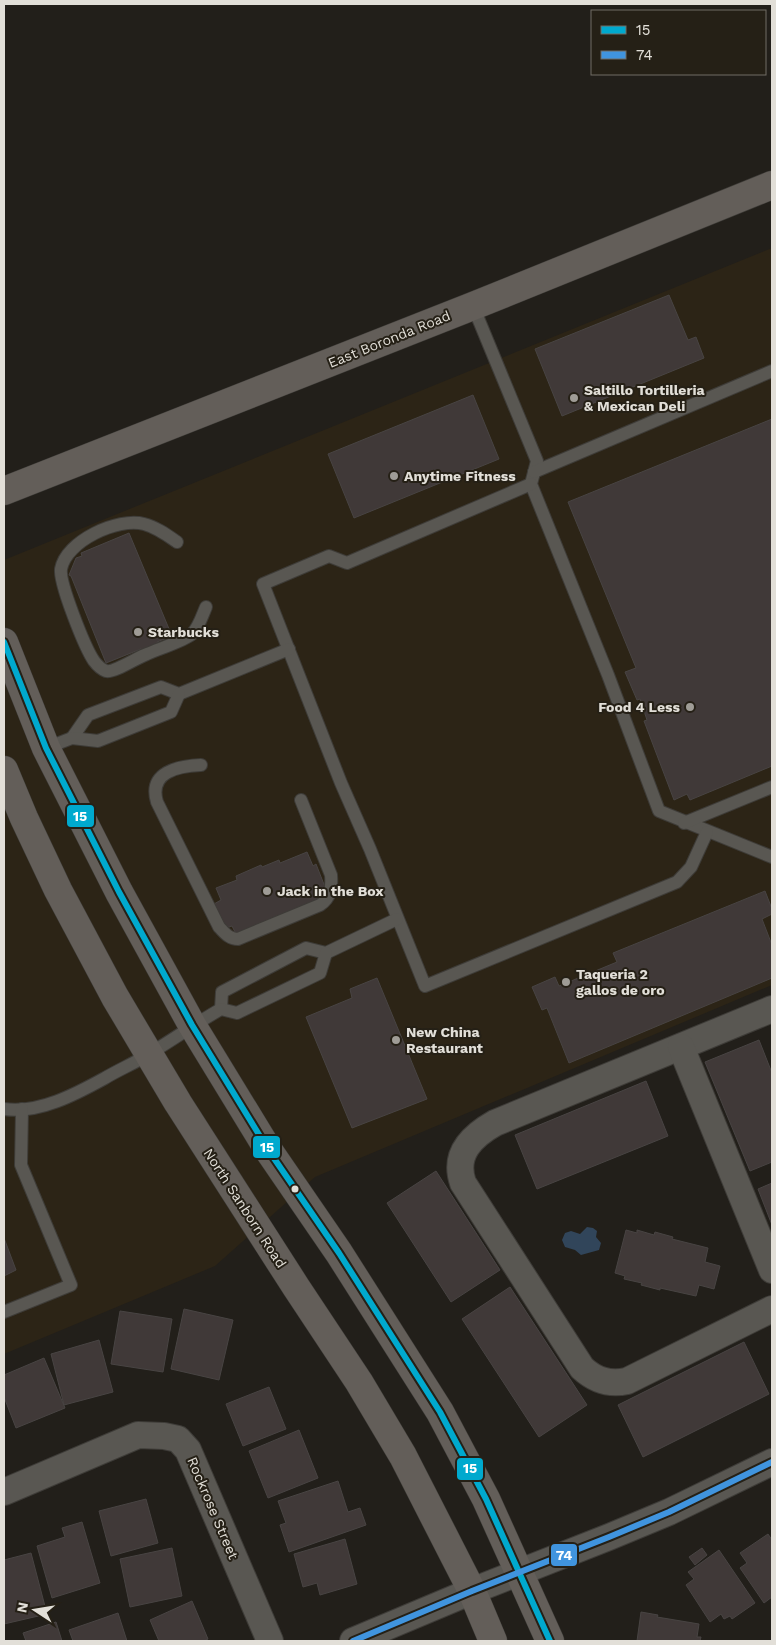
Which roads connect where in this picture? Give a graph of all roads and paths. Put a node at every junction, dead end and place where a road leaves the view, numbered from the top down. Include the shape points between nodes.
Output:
1 (772, 185) edge
2 (472, 306) junction
3 (772, 371) edge
4 (533, 478) junction
5 (4, 491) edge
6 (178, 542) dead end
7 (206, 607) dead end
8 (4, 642) edge
9 (288, 649) junction
10 (179, 694) junction
11 (72, 738) junction
12 (46, 748) junction
13 (201, 765) dead end
14 (4, 770) edge
15 (772, 787) edge
16 (300, 800) dead end
17 (684, 823) junction
18 (707, 832) junction
19 (772, 858) edge
20 (396, 919) junction
21 (326, 954) junction
22 (221, 1009) junction
23 (772, 1010) edge
24 (192, 1025) junction
25 (681, 1047) junction
26 (149, 1054) junction
27 (4, 1108) edge
28 (22, 1108) junction
29 (772, 1270) edge
30 (772, 1309) edge
31 (4, 1312) edge
32 (772, 1462) edge
33 (4, 1492) edge
34 (520, 1572) junction
35 (472, 1591) junction
36 (270, 1641) edge
37 (353, 1641) edge
38 (493, 1641) edge
39 (550, 1641) edge

1 - 2 main road, East Boronda Road
2 - 4 lane via 537,461
2 - 5 main road, East Boronda Road
3 - 4 lane
4 - 9 lane via 347,563 329,556 263,584
4 - 17 lane via 659,811
6 - 7 lane via 155,528 129,523 83,540 71,550 61,569 62,583 87,648 99,667 112,671 189,636
8 - 12 main road
9 - 10 lane
9 - 20 lane
10 - 11 lane via 171,712 98,740
10 - 11 lane via 161,687 88,715
11 - 12 lane
12 - 24 main road via 119,892
13 - 16 lane via 175,768 157,785 155,795 219,927 233,939 320,905 328,897 331,875
14 - 26 main road, North Sanborn Road via 58,890
15 - 17 lane
17 - 18 lane
18 - 19 lane
18 - 20 lane via 691,867 677,882 425,986
20 - 21 lane
21 - 22 lane via 320,973 237,1013
21 - 22 lane via 306,948 222,992
22 - 24 lane
23 - 25 street
24 - 26 lane
24 - 34 main road via 268,1151 339,1253 440,1412
25 - 29 street
25 - 30 street via 480,1132 463,1152 460,1168 463,1183 582,1368 597,1379 617,1384 627,1381
26 - 28 lane via 52,1104
26 - 35 main road, North Sanborn Road via 359,1382 403,1456
27 - 28 lane
28 - 31 lane via 21,1165 71,1285
32 - 34 street via 669,1512
33 - 36 street, Rockrose Street via 138,1435 178,1439 188,1450
34 - 35 street
34 - 39 main road
35 - 37 street
35 - 38 main road, North Sanborn Road

